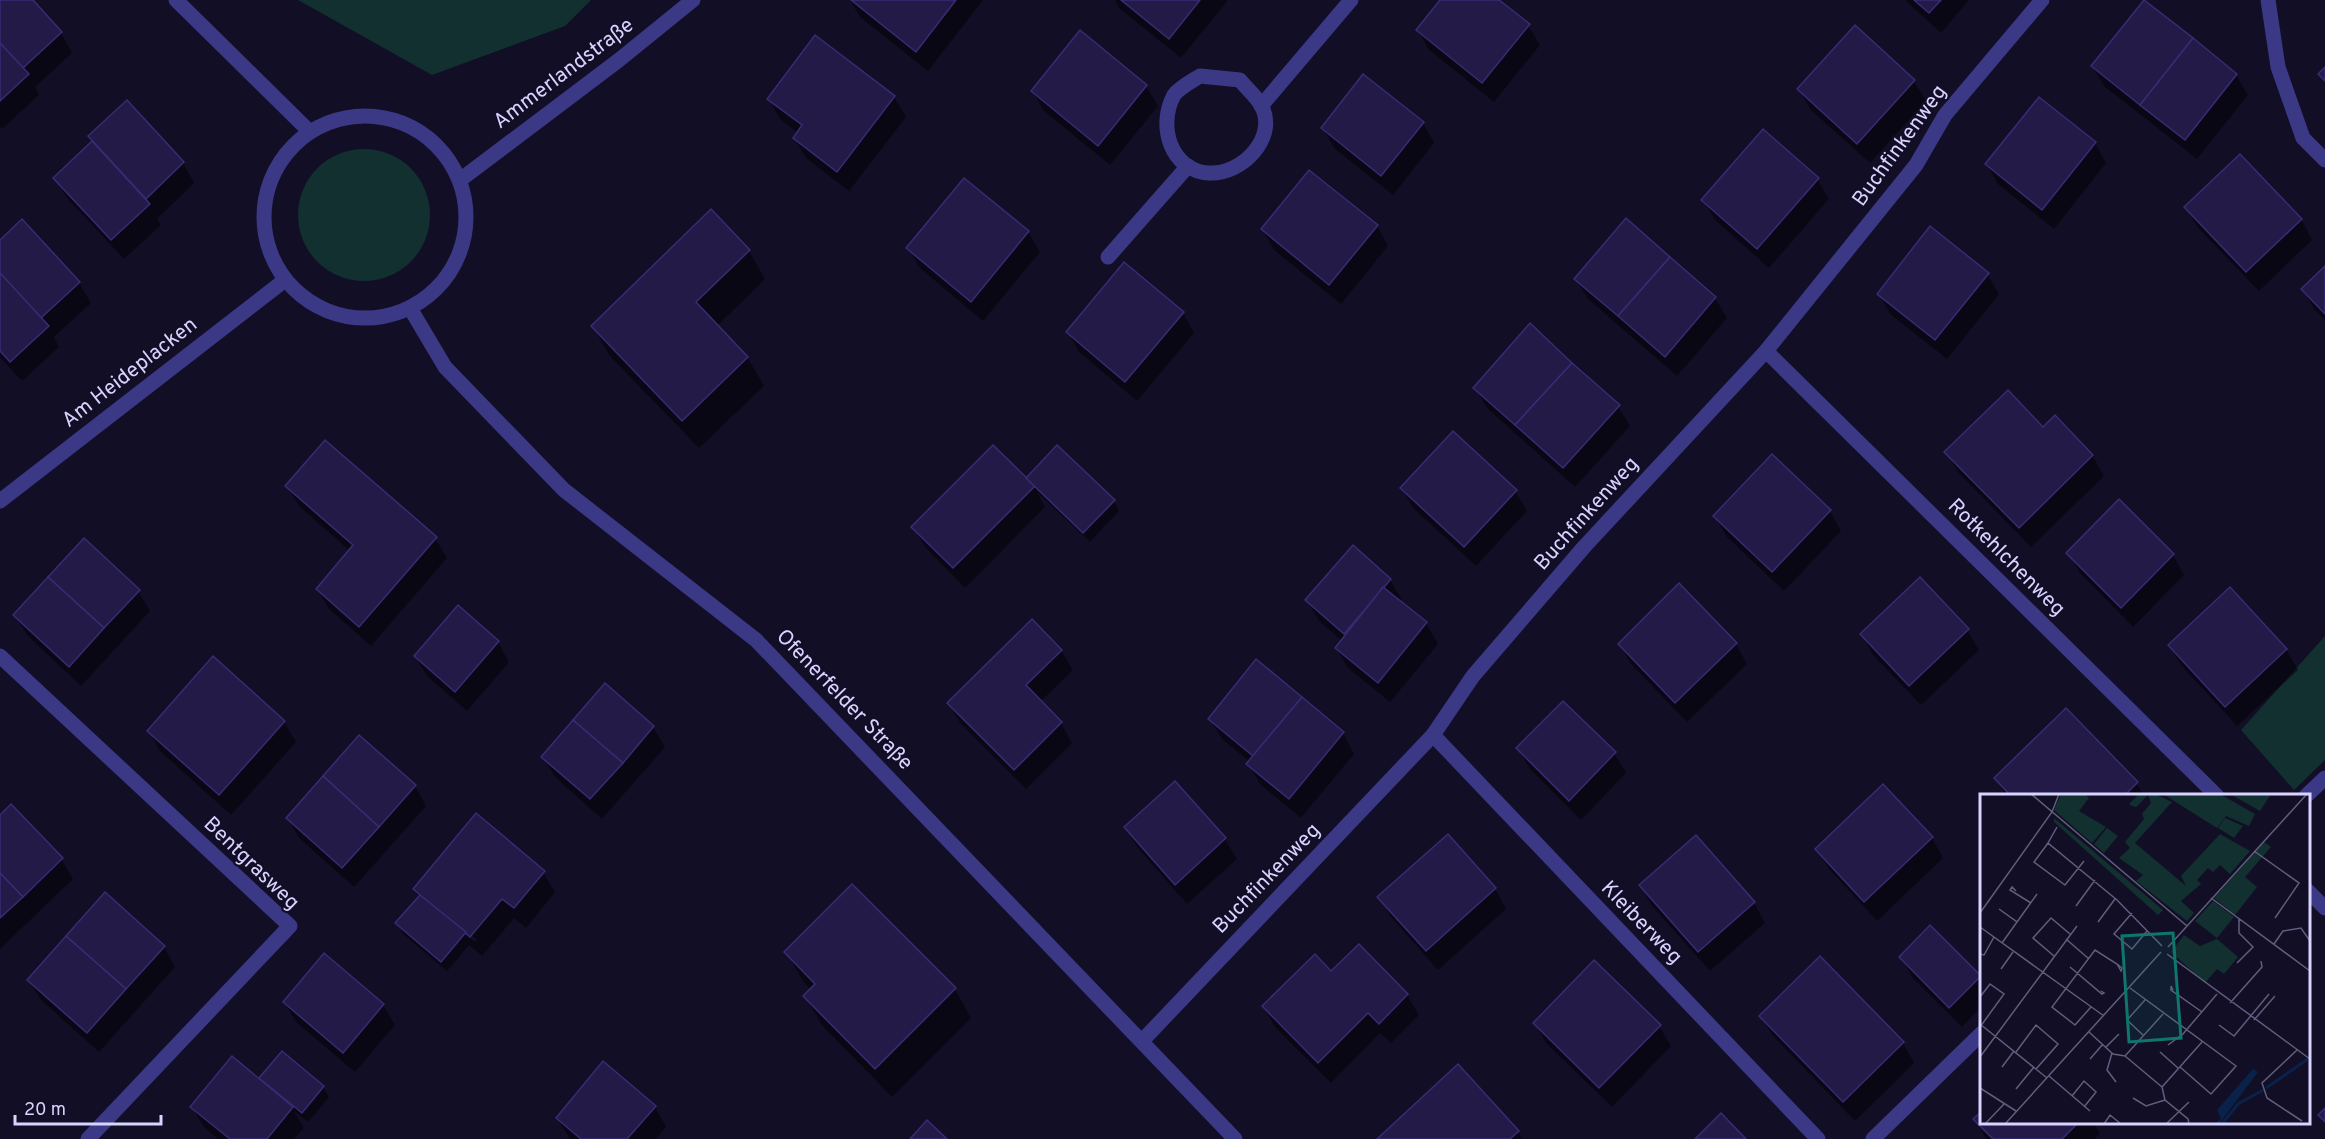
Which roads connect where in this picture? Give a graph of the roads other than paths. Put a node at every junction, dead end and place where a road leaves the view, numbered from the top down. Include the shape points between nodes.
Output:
1 (176, 0) edge
2 (693, 0) edge
3 (1351, 0) edge
4 (2042, 0) edge
5 (2268, 0) edge
6 (1262, 106) junction
7 (309, 131) junction
8 (2325, 160) edge
9 (1188, 166) junction
10 (460, 180) junction
11 (1108, 257) dead end
12 (285, 280) junction
13 (411, 308) junction
14 (1766, 351) junction
15 (0, 501) edge
16 (0, 656) edge
17 (1433, 735) junction
18 (2325, 778) edge
19 (2216, 794) edge
20 (2308, 794) edge
21 (2310, 893) edge
22 (2325, 908) edge
23 (1980, 1035) edge
24 (1143, 1040) junction
25 (88, 1139) edge
26 (1235, 1139) edge
27 (1818, 1139) edge
28 (1873, 1139) edge

1 - 7 street
2 - 10 street, Ammerlandstraße
3 - 6 street
4 - 14 street, Buchfinkenweg via 1945,115 1916,165
5 - 8 street via 2278,67 2303,138
6 - 9 street via 1265,124 1258,150 1233,171 1208,173
6 - 9 street via 1240,80 1200,76 1175,93 1165,121 1169,144
7 - 10 street via 337,119 366,115 396,120 423,133 445,154
7 - 12 street via 288,150 273,174 265,200 264,228 271,256
9 - 11 street
10 - 13 street via 467,209 465,239 454,267 435,291
12 - 13 street via 321,308 356,319 385,317
12 - 15 street, Am Heideplacken
13 - 24 street, Ofenerfelder Straße via 445,366 564,490 756,640
14 - 17 street, Buchfinkenweg via 1576,556 1473,676
14 - 19 street, Rotkehlchenweg
16 - 25 street, Bentgrasweg via 290,926
17 - 24 street, Buchfinkenweg
17 - 27 street, Kleiberweg
18 - 20 street
21 - 22 street
23 - 28 street
24 - 26 street, Ofenerfelder Straße

